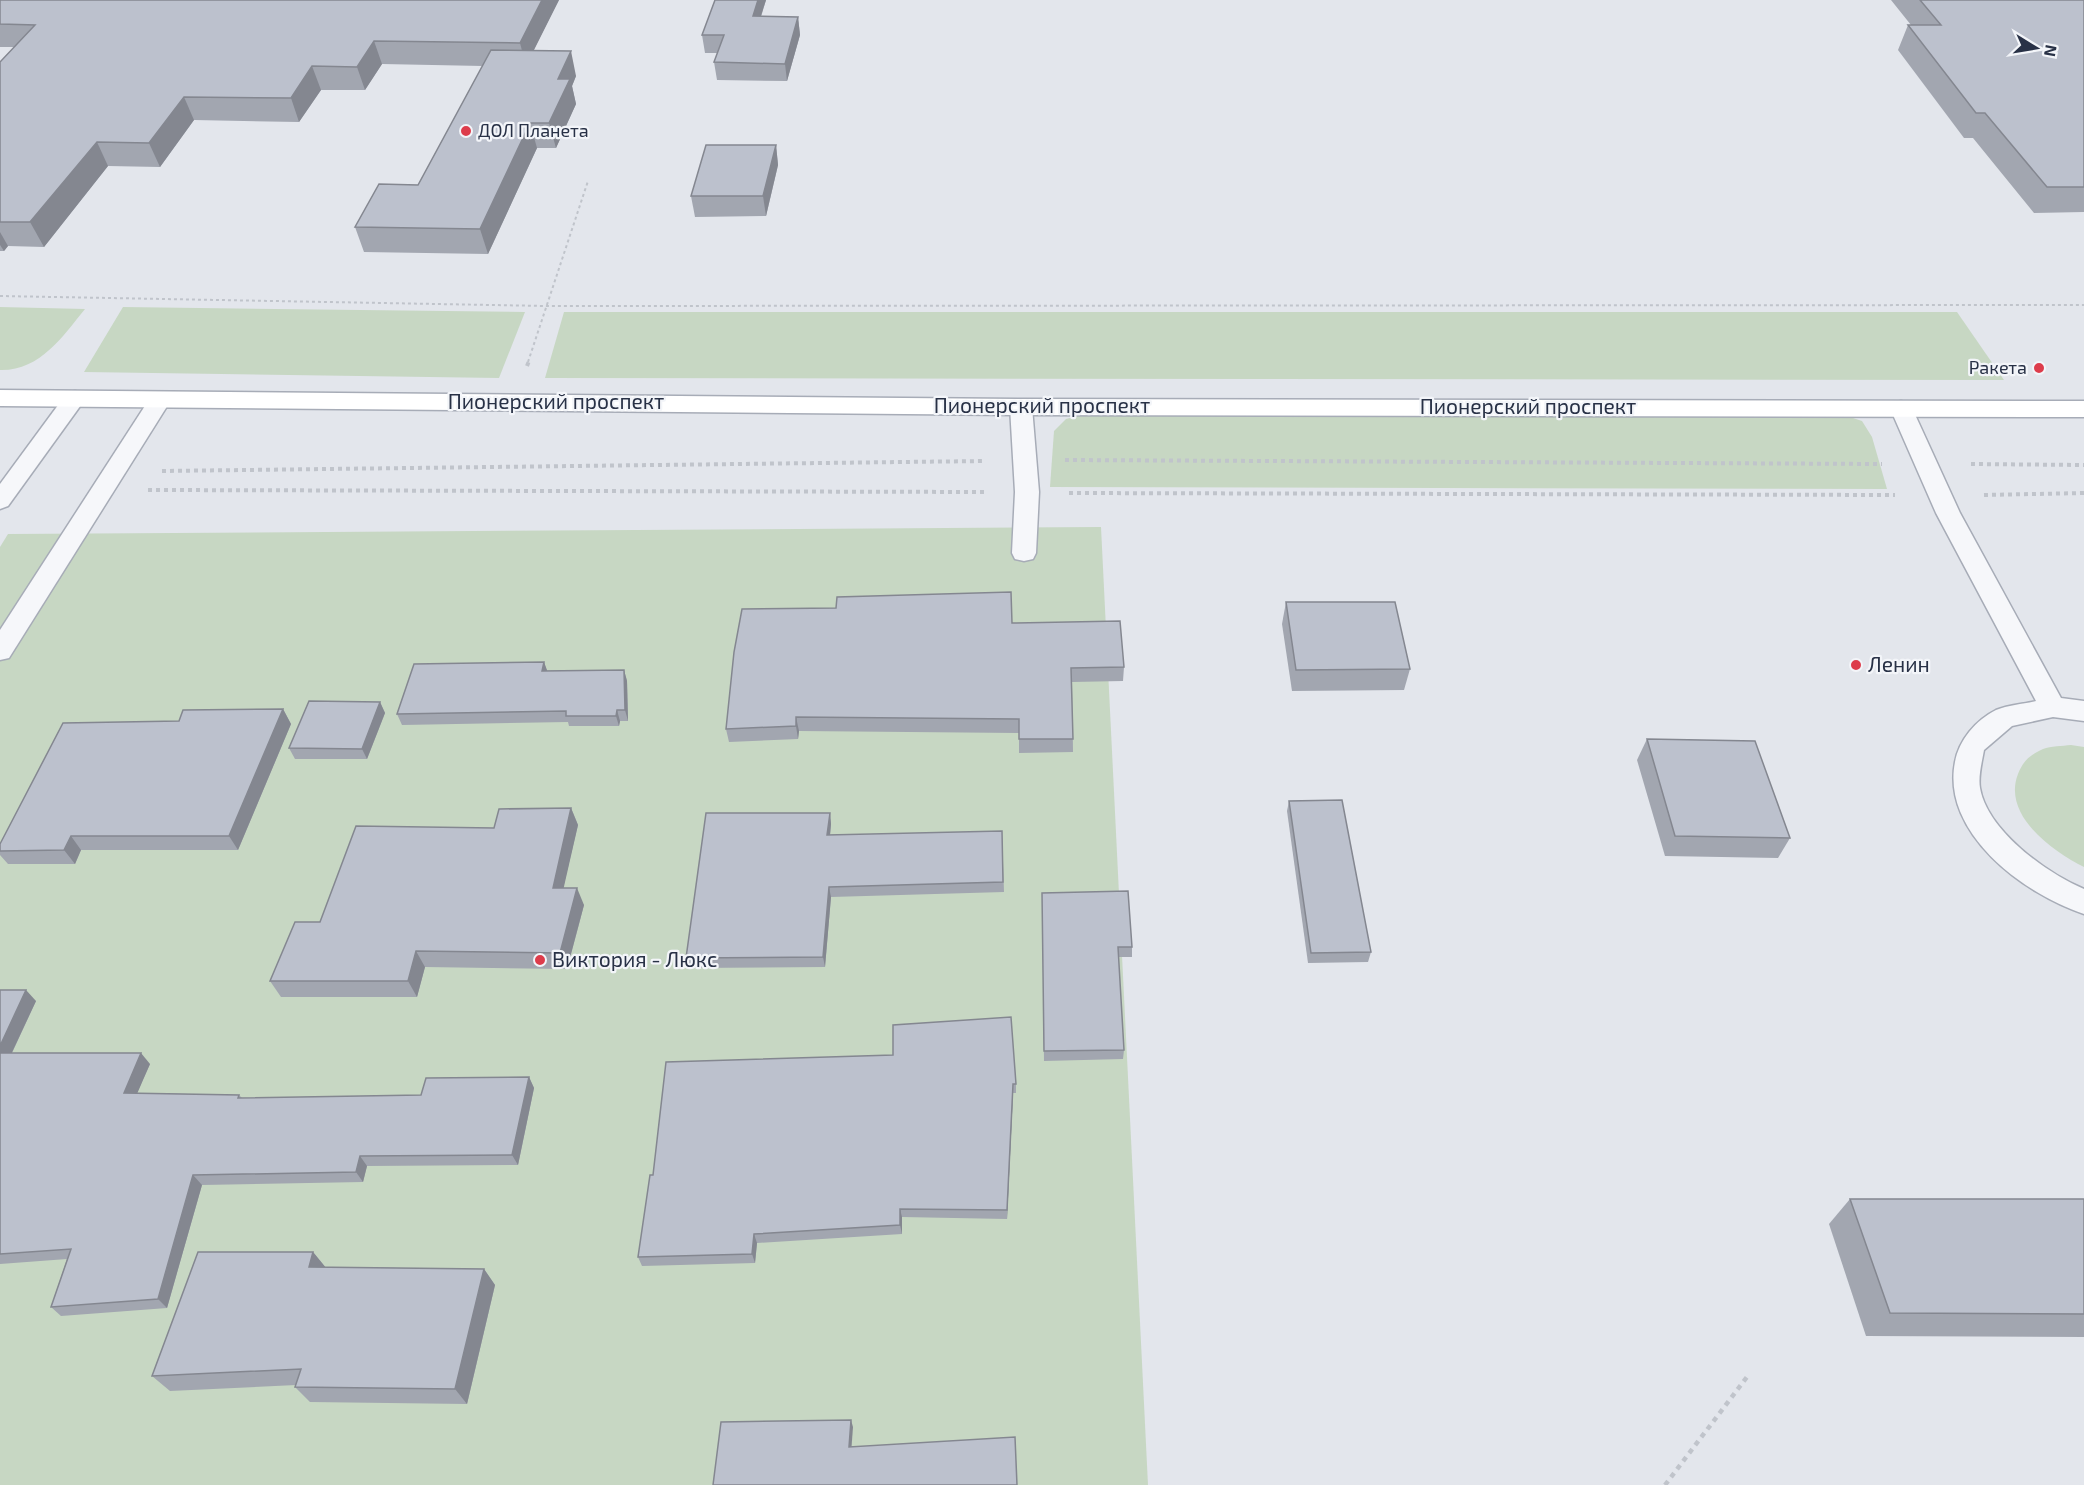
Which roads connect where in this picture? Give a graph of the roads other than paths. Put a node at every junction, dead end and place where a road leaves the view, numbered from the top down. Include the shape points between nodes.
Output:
1 (0, 398) edge
2 (75, 398) junction
3 (160, 400) junction
4 (1021, 407) junction
5 (1901, 408) junction
6 (2084, 409) edge
7 (0, 501) edge
8 (1024, 553) dead end
9 (0, 651) edge
10 (2053, 707) junction
11 (2084, 711) edge
12 (2084, 902) edge

1 - 2 street, Пионерский проспект
2 - 3 street, Пионерский проспект
2 - 7 lane
3 - 4 street, Пионерский проспект
3 - 9 lane
4 - 5 street, Пионерский проспект
4 - 8 lane via 1026,492
5 - 6 street, Пионерский проспект
5 - 10 lane via 1948,513
10 - 11 lane
10 - 12 lane via 2004,718 1971,746 1966,788 1972,807 1997,844 2030,872

